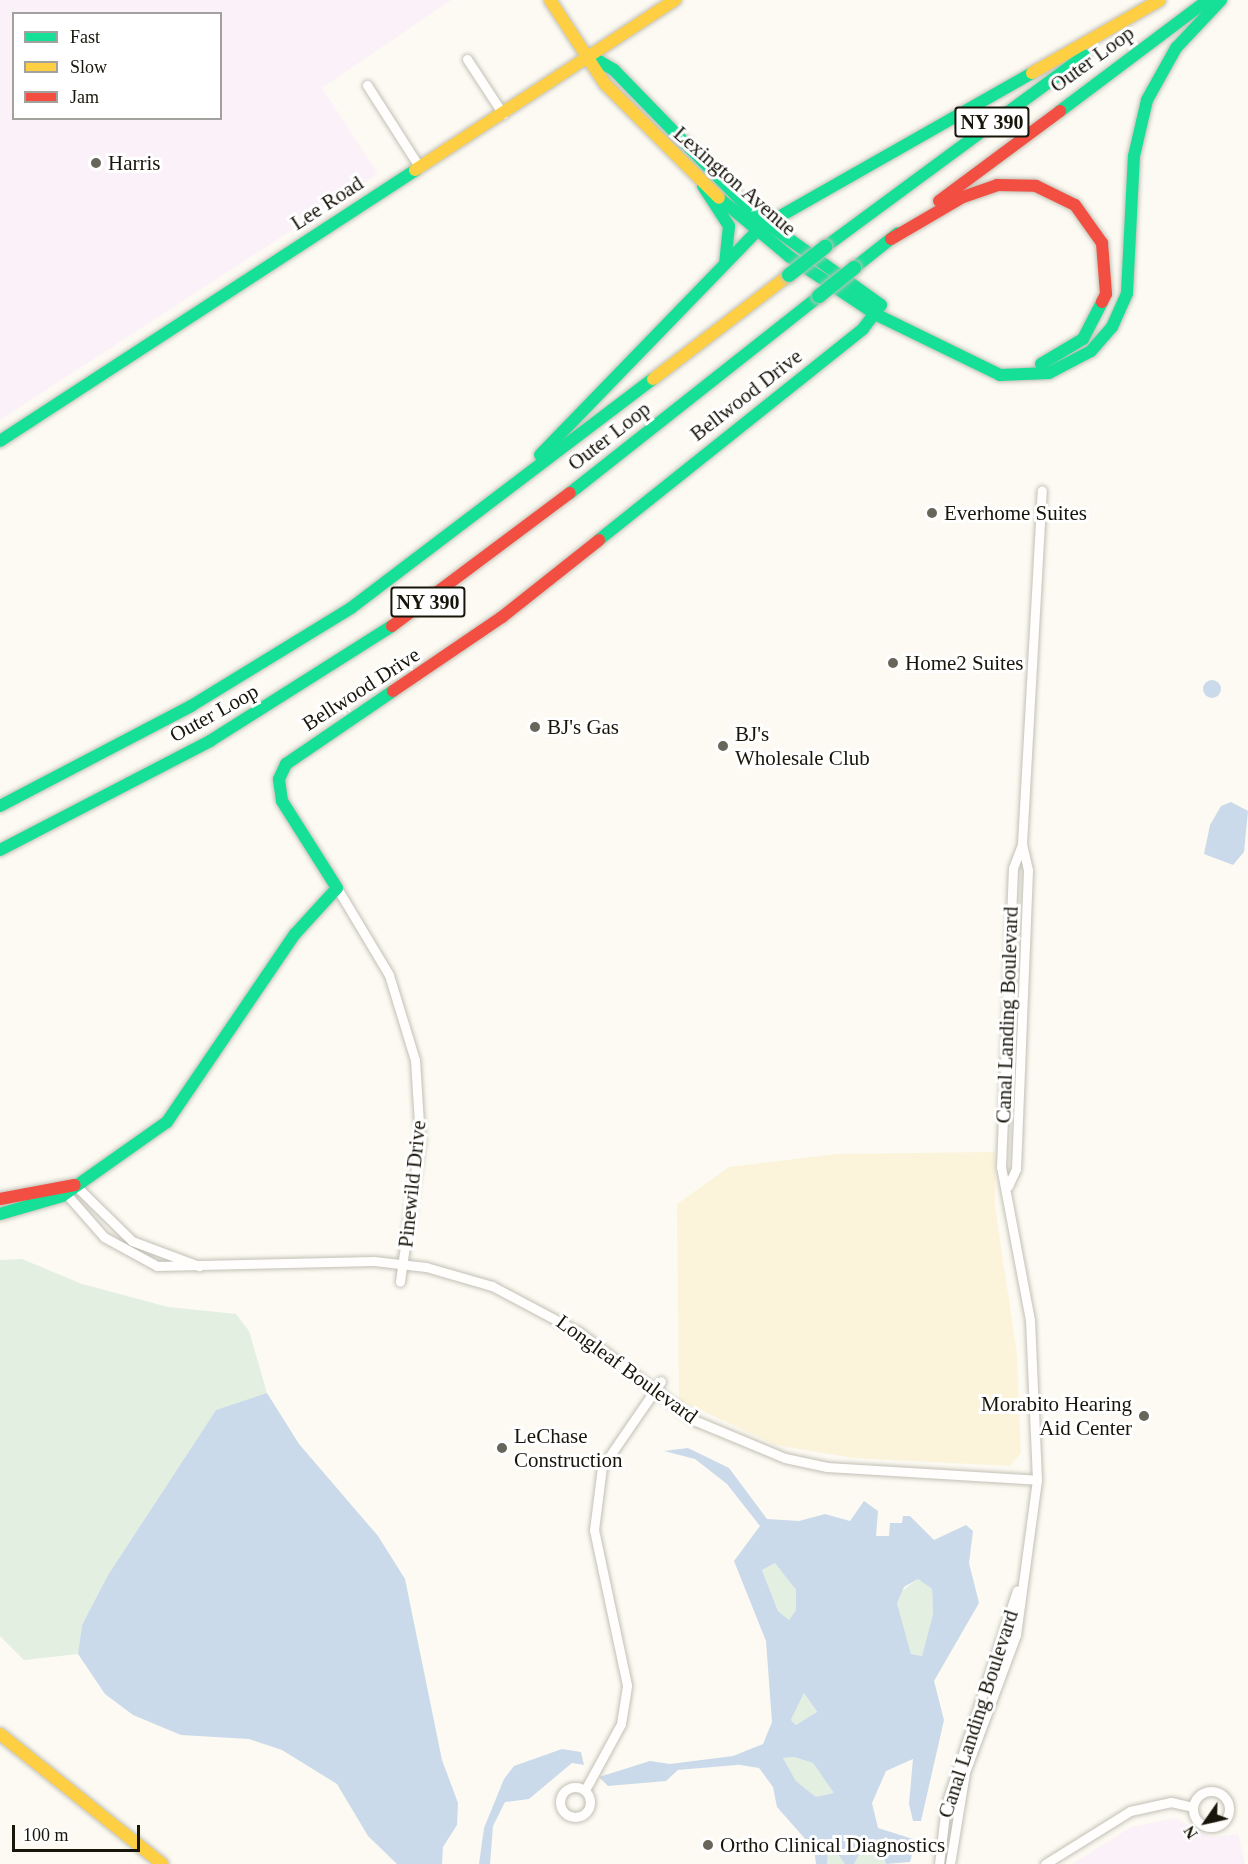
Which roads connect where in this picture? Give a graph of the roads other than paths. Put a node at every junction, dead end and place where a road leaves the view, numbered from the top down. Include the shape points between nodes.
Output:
1 (550, 0) edge
2 (675, 0) edge
3 (1160, 0) edge
4 (1208, 0) edge
5 (1221, 0) edge
6 (590, 56) junction
7 (467, 59) dead end
8 (367, 85) dead end
9 (503, 114) junction
10 (420, 168) junction
11 (703, 186) junction
12 (761, 228) junction
13 (891, 239) junction
14 (723, 267) junction
15 (878, 309) junction
16 (0, 441) edge
17 (1042, 491) dead end
18 (476, 517) junction
19 (0, 806) edge
20 (1022, 844) junction
21 (0, 850) edge
22 (337, 888) junction
23 (1008, 1186) junction
24 (67, 1188) junction
25 (0, 1199) edge
26 (0, 1214) edge
27 (403, 1263) junction
28 (219, 1268) junction
29 (400, 1282) dead end
30 (661, 1381) dead end
31 (654, 1391) junction
32 (1037, 1480) junction
33 (1026, 1565) junction
34 (0, 1734) edge
35 (585, 1790) dead end
36 (1192, 1807) junction
37 (162, 1864) edge
38 (939, 1864) edge
39 (950, 1864) edge
40 (1045, 1864) edge

1 - 6 main road, Lexington Avenue
2 - 6 main road, Lee Road
3 - 12 main road
3 - 18 main road, Outer Loop / NY 390, bridge via 825,247
4 - 13 main road, Outer Loop / NY 390
5 - 15 main road via 1176,48 1147,100 1134,156 1127,293 1112,327 1090,351 1049,373 1000,375 952,357
6 - 9 main road, Lee Road
6 - 11 main road, Lexington Avenue via 614,95
6 - 12 main road, Lexington Avenue via 614,70
7 - 9 street
8 - 10 street
9 - 10 main road, Lee Road
10 - 16 main road, Lee Road
11 - 12 main road, Lexington Avenue
11 - 14 main road via 729,226 730,251
12 - 14 main road
12 - 15 main road, Lexington Avenue
13 - 15 main road via 976,191 1008,184 1036,186 1068,199 1092,223 1106,253 1107,289 1099,317 1080,342 1052,361 1025,368 978,360
13 - 21 main road, Outer Loop / NY 390, bridge via 501,548 369,643 237,725
14 - 18 main road via 594,404
15 - 22 main road, Bellwood Drive via 859,332 502,617 286,764 279,779 282,801
17 - 20 street, Canal Landing Boulevard
18 - 19 main road, Outer Loop / NY 390 via 245,675
20 - 23 street, Canal Landing Boulevard via 1028,870 1017,1146
20 - 23 street, Canal Landing Boulevard via 1013,868 1001,1167
22 - 24 main road via 291,940 175,1113 128,1154
22 - 27 street, Pinewild Drive via 389,975 414,1054 420,1139
23 - 32 street, Canal Landing Boulevard via 1030,1320
24 - 25 main road
24 - 26 main road
24 - 28 street, Longleaf Boulevard via 139,1245 182,1262
24 - 28 street, Longleaf Boulevard via 99,1233 135,1258 171,1269
27 - 28 street, Longleaf Boulevard via 337,1259
27 - 29 street, Pinewild Drive
27 - 31 street, Longleaf Boulevard via 471,1279 534,1305 588,1338
30 - 31 street
31 - 32 street, Longleaf Boulevard via 696,1421 785,1458 827,1467
31 - 35 street via 602,1467 594,1530 627,1685 621,1724
32 - 33 street, Canal Landing Boulevard
33 - 38 street, Canal Landing Boulevard via 946,1804
33 - 39 street, Canal Landing Boulevard via 1016,1635 958,1797
34 - 37 main road
36 - 36 street via 1195,1819 1205,1827 1222,1823 1229,1814 1228,1802 1214,1791 1202,1792
36 - 40 street via 1171,1802 1130,1812

